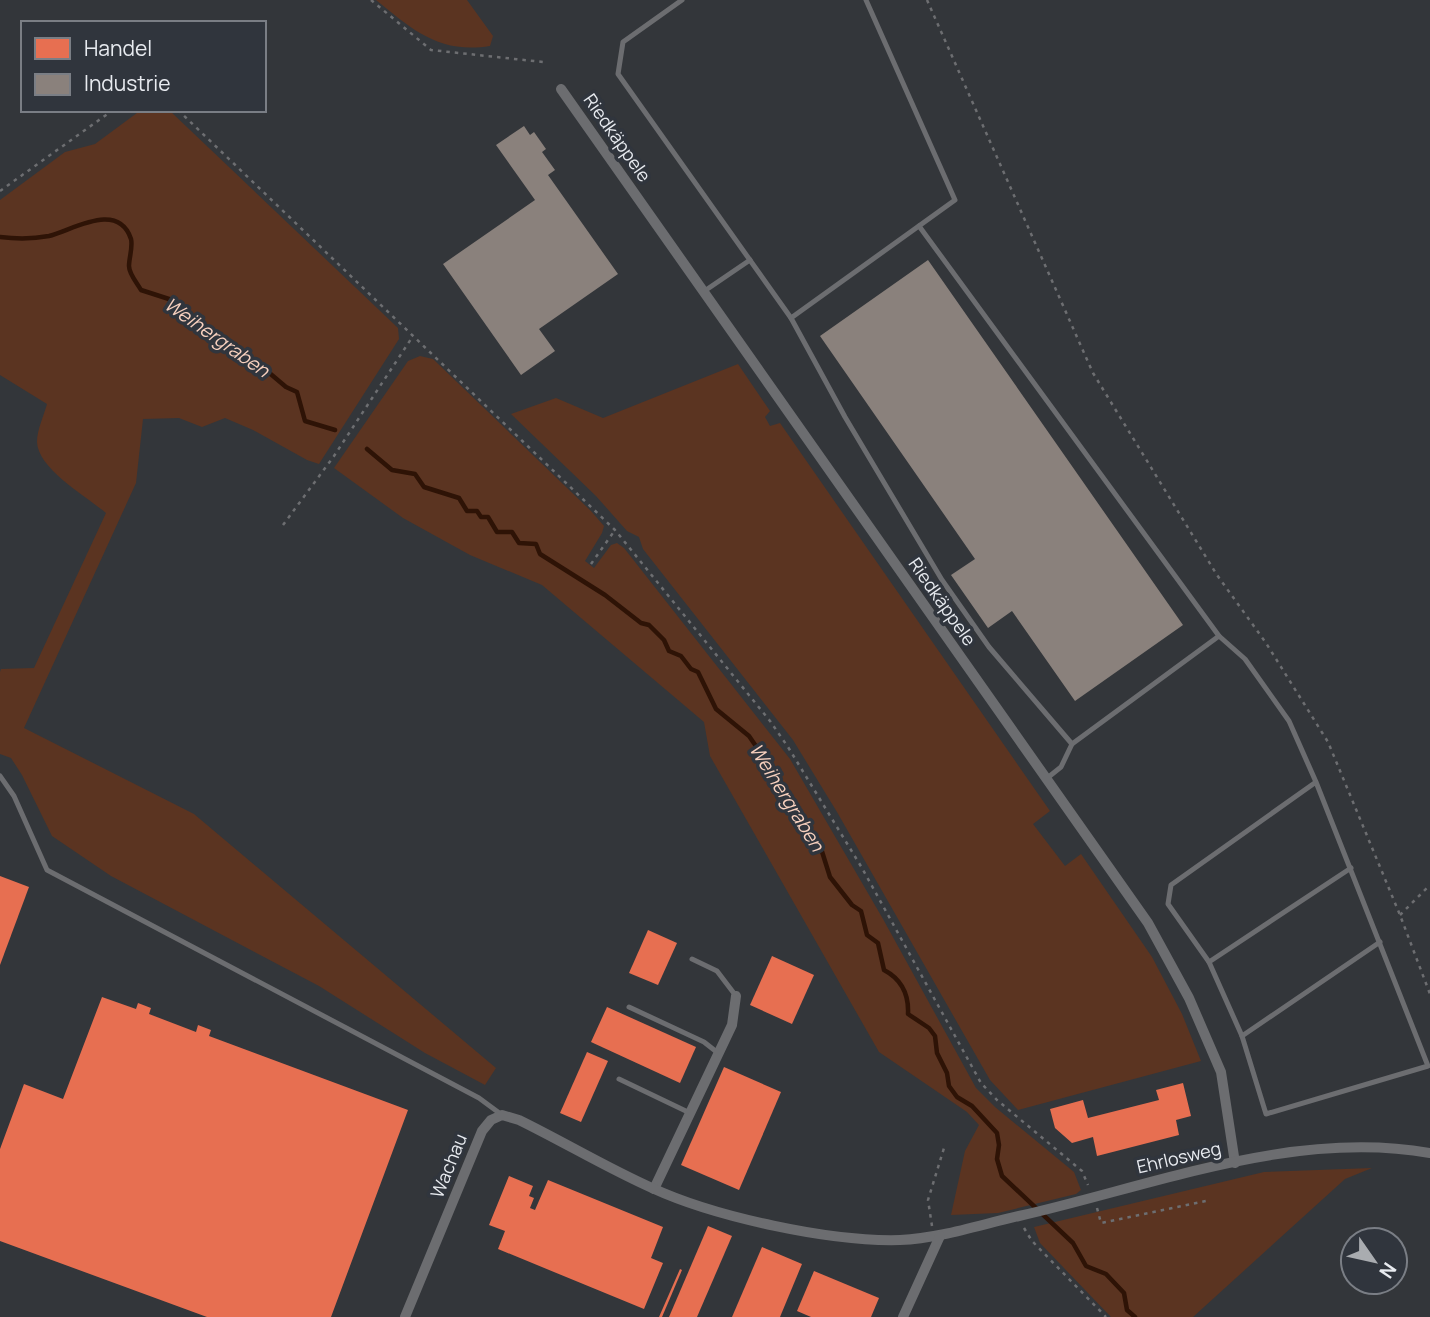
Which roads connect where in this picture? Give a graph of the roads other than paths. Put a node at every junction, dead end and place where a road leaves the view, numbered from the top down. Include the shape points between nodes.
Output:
1 (682, 0) edge
2 (866, 0) edge
3 (561, 89) dead end
4 (919, 226) junction
5 (750, 260) junction
6 (703, 292) junction
7 (791, 318) junction
8 (1219, 636) junction
9 (1072, 744) junction
10 (0, 776) edge
11 (1046, 779) junction
12 (1316, 782) junction
13 (1351, 869) junction
14 (1380, 942) junction
15 (692, 959) dead end
16 (1209, 962) junction
17 (736, 996) joint
18 (629, 1007) dead end
19 (1242, 1035) junction
20 (718, 1054) junction
21 (619, 1079) dead end
22 (690, 1113) junction
23 (502, 1115) junction
24 (1430, 1153) edge
25 (1235, 1163) junction
26 (654, 1189) junction
27 (936, 1237) junction
28 (405, 1317) edge
29 (903, 1317) edge

1 - 5 lane via 623,42 618,74
2 - 4 lane via 955,200
3 - 6 street, Riedkäppele
4 - 7 lane
4 - 8 lane
5 - 6 lane
5 - 7 lane
6 - 11 street, Riedkäppele
7 - 9 lane via 942,579 989,647
8 - 9 lane
8 - 12 lane via 1245,659 1289,721
9 - 11 lane via 1061,767
10 - 23 lane via 14,796 47,870 479,1098
11 - 25 street, Riedkäppele via 1148,923 1189,998 1221,1072
12 - 13 lane
12 - 16 lane via 1171,884 1168,904
13 - 14 lane
13 - 16 lane
14 - 19 lane
14 - 19 lane via 1428,1066 1266,1114
15 - 17 lane via 717,971
16 - 19 lane
17 - 20 street via 732,1025
18 - 20 lane via 704,1042
20 - 22 street
21 - 22 lane
22 - 26 street
23 - 26 street
23 - 28 street, Wachau via 482,1131
24 - 25 street, Ehrlosweg via 1399,1147 1319,1148
25 - 27 street, Ehrlosweg
26 - 27 street via 774,1225 860,1238
27 - 29 street

